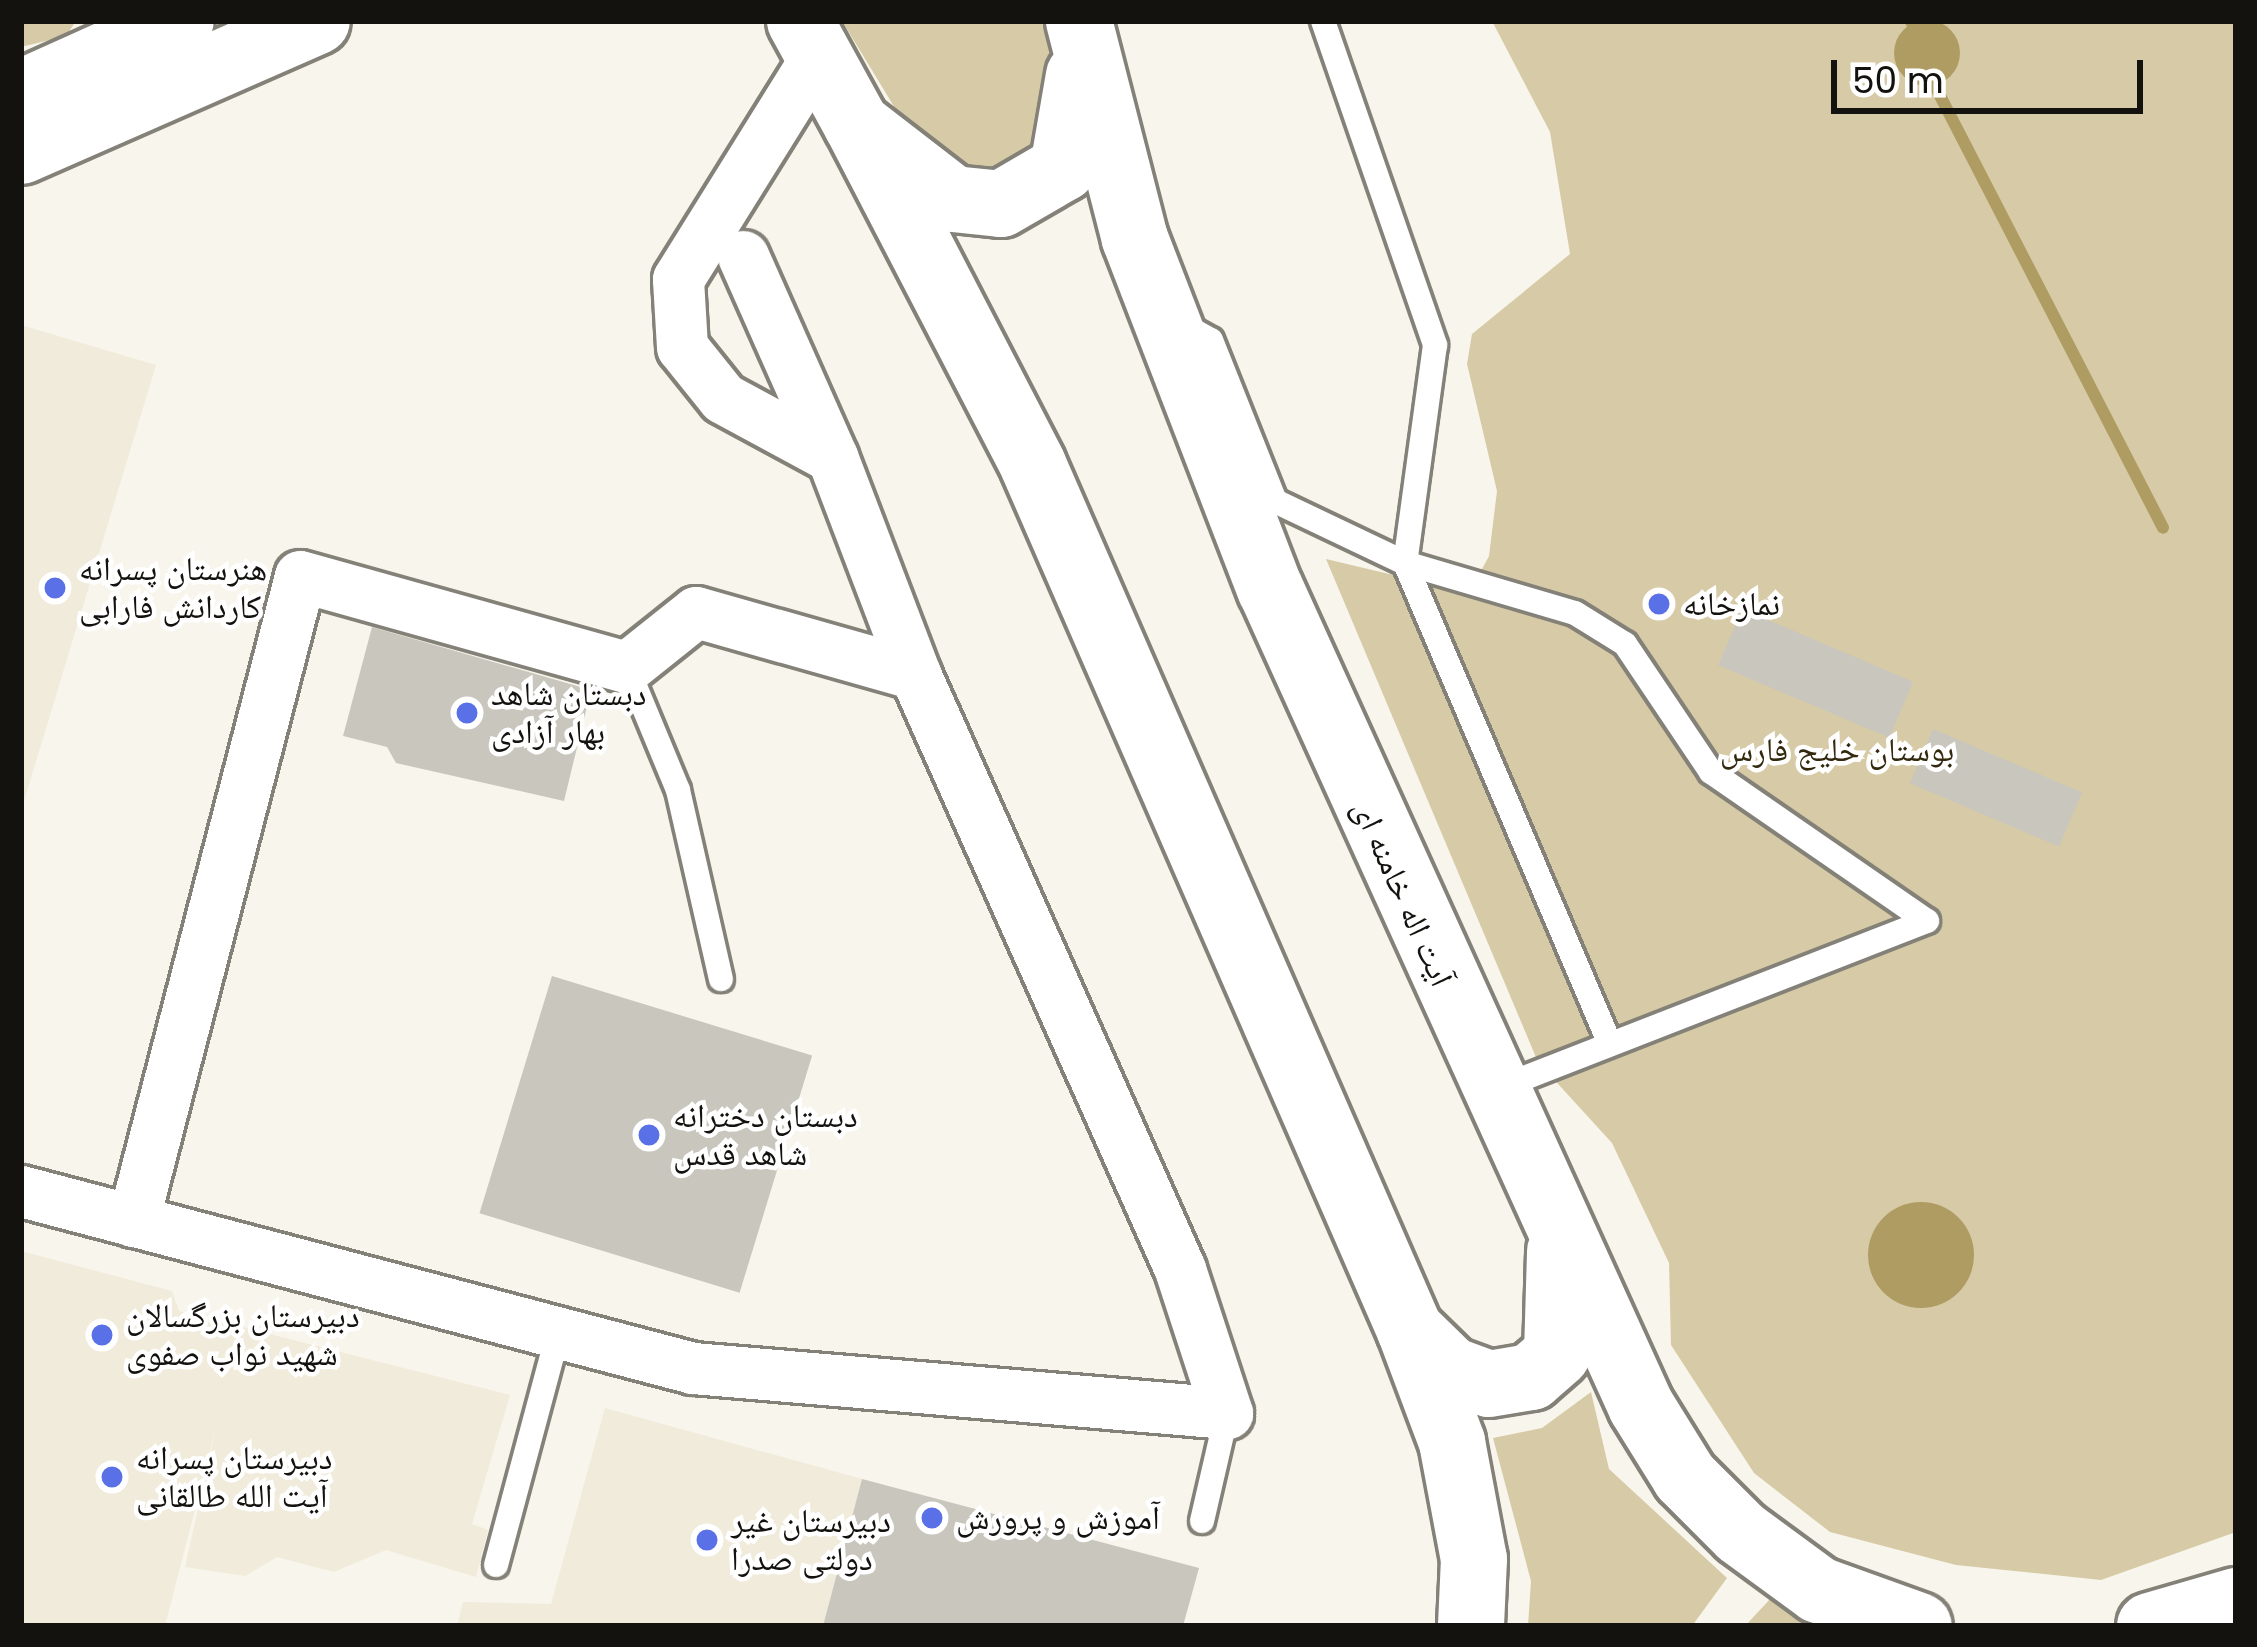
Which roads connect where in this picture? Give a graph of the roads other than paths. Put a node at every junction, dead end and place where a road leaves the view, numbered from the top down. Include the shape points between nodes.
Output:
1 (182, 21) edge
2 (317, 21) edge
3 (1078, 21) edge
4 (1323, 21) edge
5 (809, 37) edge
6 (21, 93) edge
7 (855, 121) junction
8 (21, 151) edge
9 (743, 256) dead end
10 (1163, 314) junction
11 (832, 457) junction
12 (1406, 563) junction
13 (627, 668) junction
14 (915, 674) junction
15 (721, 979) dead end
16 (1610, 1044) junction
17 (1490, 1091) junction
18 (21, 1191) edge
19 (133, 1221) junction
20 (1560, 1240) junction
21 (1410, 1330) junction
22 (558, 1333) junction
23 (1227, 1413) junction
24 (1202, 1521) dead end
25 (496, 1565) dead end
26 (2236, 1601) edge
27 (2236, 1614) edge
28 (1471, 1626) edge
29 (1919, 1626) edge
30 (2150, 1626) edge
31 (2207, 1626) edge

1 - 6 main road
2 - 8 main road
3 - 7 main road via 1080,121 1063,168 1036,193 1001,204 953,199 912,178
3 - 10 main road, آیت اله خامنه ای
4 - 12 lane via 1435,345
5 - 7 main road
5 - 11 street via 678,279 682,347 723,398
7 - 21 main road via 1033,465
9 - 11 street
10 - 12 lane via 1211,340 1275,501
10 - 17 main road, آیت اله خامنه ای via 1270,588
11 - 14 street
12 - 16 lane
12 - 16 lane via 1575,613 1625,644 1711,772 1927,921
13 - 14 street via 696,612
13 - 15 lane via 679,790
13 - 19 street via 300,576
14 - 23 street via 1180,1269
16 - 17 lane
17 - 20 main road, آیت اله خامنه ای
18 - 19 street
19 - 22 street
20 - 21 main road via 1557,1354 1531,1377 1489,1384 1451,1370
20 - 29 main road, آیت اله خامنه ای via 1684,1477 1819,1590
21 - 28 main road via 1452,1442 1474,1559
22 - 23 street via 692,1368
22 - 25 lane
23 - 24 lane
26 - 30 main road
27 - 31 main road

